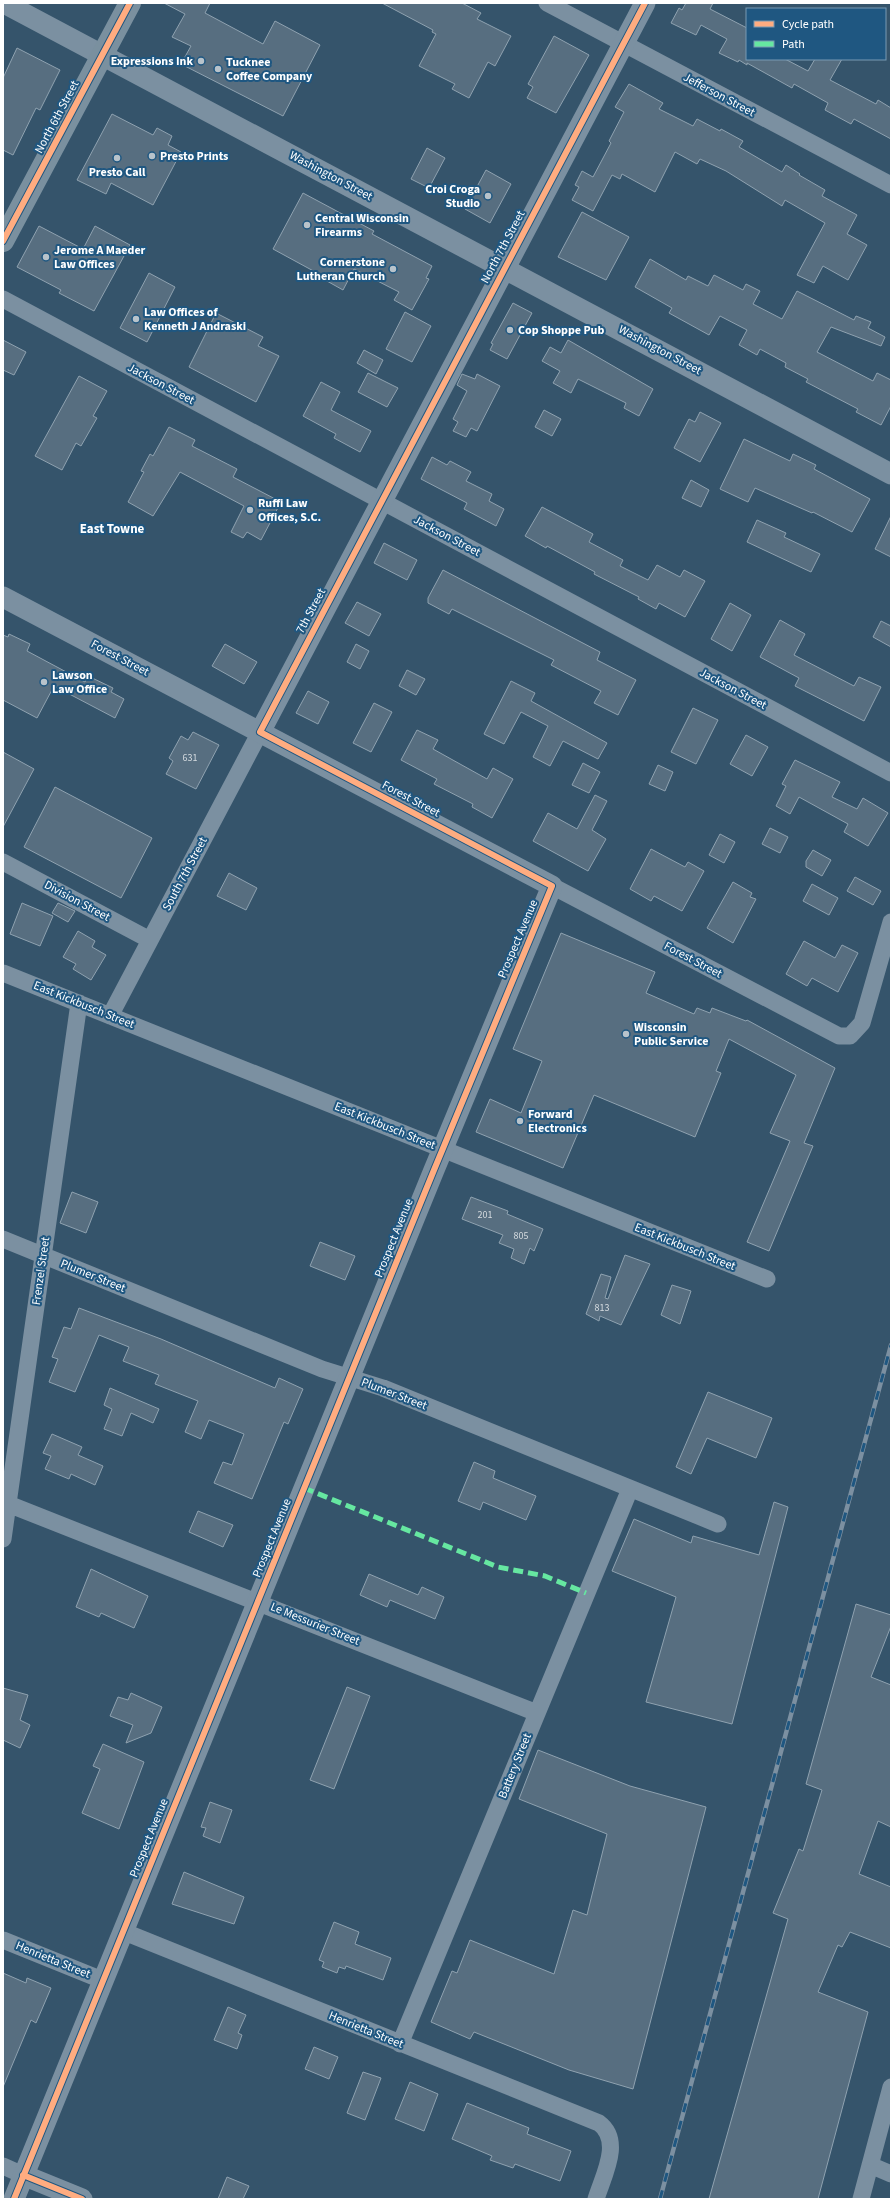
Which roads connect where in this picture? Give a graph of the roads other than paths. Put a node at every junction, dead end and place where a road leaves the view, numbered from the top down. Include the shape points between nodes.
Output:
1 (4, 3) edge
2 (130, 3) edge
3 (547, 3) edge
4 (644, 3) edge
5 (623, 44) junction
6 (102, 55) junction
7 (891, 186) edge
8 (3, 241) edge
9 (505, 267) junction
10 (3, 299) edge
11 (891, 474) edge
12 (381, 501) junction
13 (3, 597) edge
14 (260, 732) junction
15 (891, 773) edge
16 (3, 862) edge
17 (552, 886) junction
18 (891, 922) edge
19 (150, 940) junction
20 (3, 973) edge
21 (79, 1003) junction
22 (110, 1016) junction
23 (442, 1149) junction
24 (3, 1239) edge
25 (43, 1256) junction
26 (767, 1279) dead end
27 (349, 1378) junction
28 (630, 1489) junction
29 (6, 1503) edge
30 (718, 1524) dead end
31 (3, 1539) edge
32 (259, 1601) junction
33 (537, 1713) junction
34 (122, 1931) junction
35 (3, 1940) edge
36 (102, 1980) junction
37 (400, 2044) junction
38 (891, 2087) edge
39 (870, 2165) junction
40 (3, 2166) edge
41 (891, 2174) edge
42 (23, 2175) junction
43 (14, 2199) edge
44 (82, 2199) edge
45 (596, 2199) edge
46 (861, 2199) edge

1 - 6 street, Washington Street
2 - 6 main road, North 6th Street
3 - 5 street, Jefferson Street
4 - 5 street, North 7th Street
5 - 7 street, Jefferson Street
5 - 9 street, North 7th Street
6 - 8 main road, North 6th Street
6 - 9 street, Washington Street
9 - 11 street, Washington Street
9 - 12 street, North 7th Street
10 - 12 street, Jackson Street
12 - 14 street, 7th Street
12 - 15 street, Jackson Street
13 - 14 street, Forest Street
14 - 17 street, Forest Street
14 - 19 street, South 7th Street
16 - 19 street, Division Street
17 - 18 street, Forest Street via 839,1036 850,1036 862,1023
17 - 23 street, Prospect Avenue
19 - 22 street, South 7th Street
20 - 21 street, East Kickbusch Street
21 - 22 street, East Kickbusch Street
21 - 25 street, Frenzel Street
22 - 23 street, East Kickbusch Street
23 - 26 street, East Kickbusch Street
23 - 27 street, Prospect Avenue
24 - 25 street, Plumer Street
25 - 27 street, Plumer Street
25 - 29 street, Frenzel Street
27 - 28 street, Plumer Street via 390,1391
27 - 32 street, Prospect Avenue
28 - 30 street, Plumer Street
28 - 33 street, Battery Street
29 - 31 street, Frenzel Street
29 - 32 street, Le Messurier Street
32 - 33 street, Le Messurier Street
32 - 34 street, Prospect Avenue
33 - 37 street, Battery Street
34 - 36 street, Prospect Avenue
34 - 37 street, Henrietta Street
35 - 36 street, Henrietta Street
36 - 42 street, Prospect Avenue
37 - 45 street, Henrietta Street via 595,2121 607,2130 611,2150
38 - 39 street
39 - 41 street
39 - 46 street
40 - 42 street
42 - 43 street, Prospect Avenue
42 - 44 street

